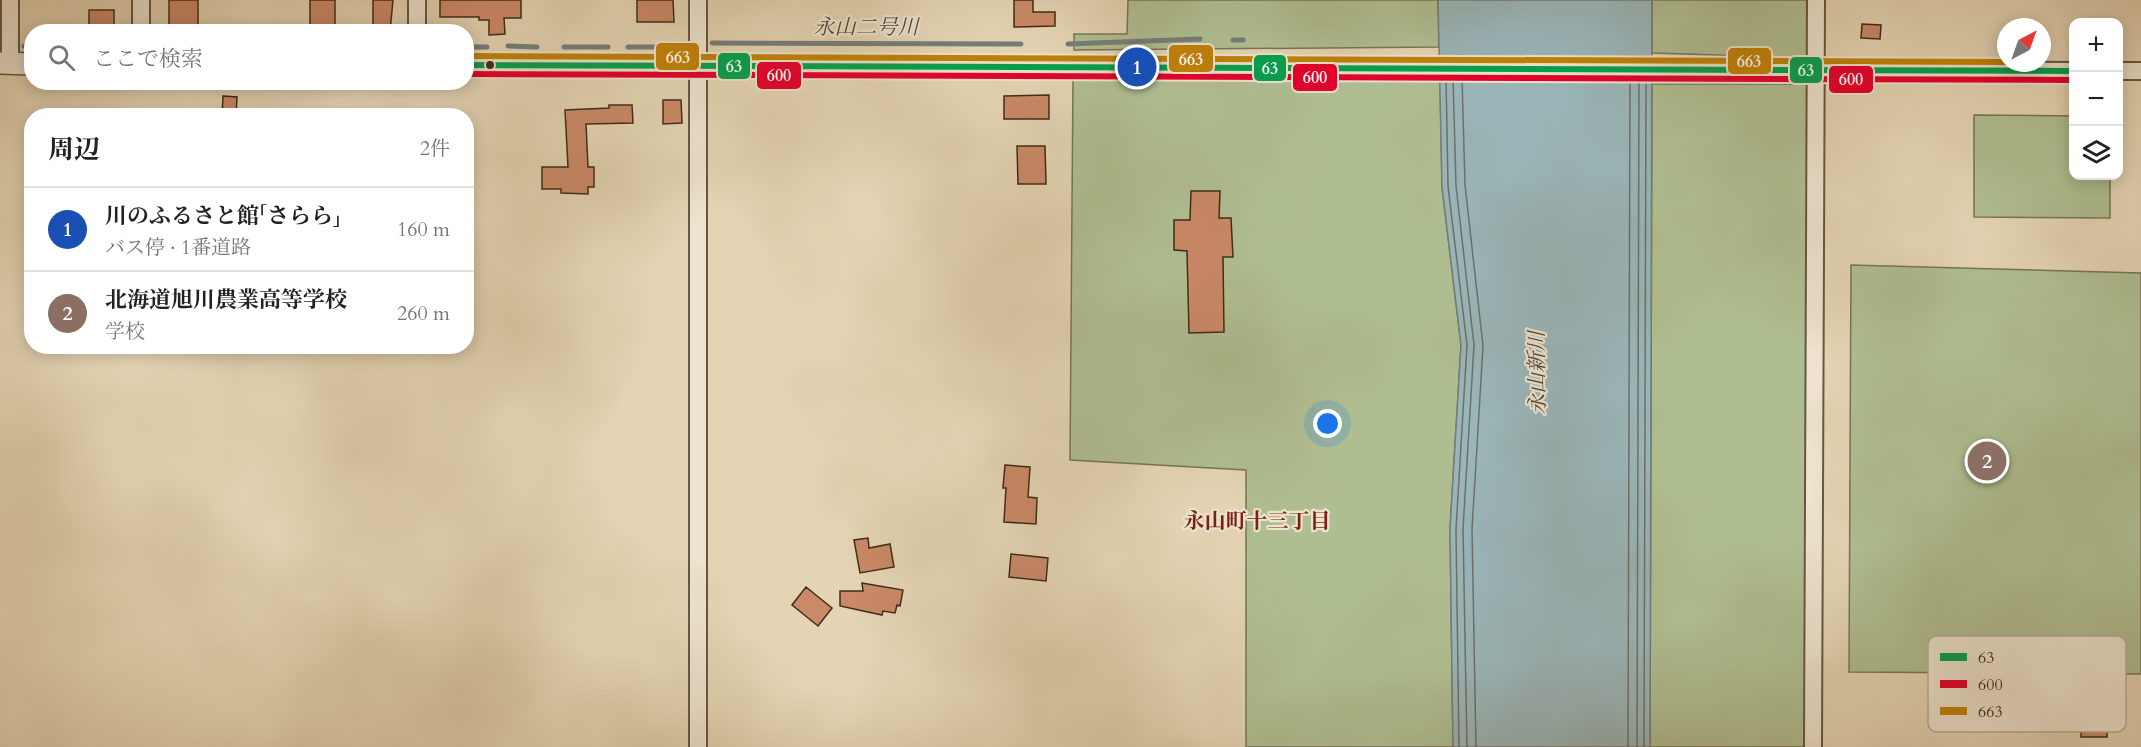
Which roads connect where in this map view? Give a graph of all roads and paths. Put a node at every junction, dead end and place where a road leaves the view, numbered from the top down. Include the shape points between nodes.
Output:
1 (10, 0) edge
2 (141, 0) edge
3 (417, 0) edge
4 (698, 0) edge
5 (1816, 0) edge
6 (141, 24) edge
7 (417, 24) edge
8 (5, 63) edge
9 (24, 64) edge
10 (474, 65) edge
11 (698, 65) junction
12 (1347, 68) joint
13 (1817, 70) junction
14 (2069, 71) edge
15 (2123, 71) edge
16 (2141, 71) edge
17 (698, 747) edge
18 (1813, 747) edge

1 - 8 street
2 - 6 street
3 - 7 street
4 - 11 street
5 - 13 street
8 - 9 street
10 - 11 street
11 - 12 street
11 - 17 street
12 - 13 street
13 - 14 street
13 - 18 street
15 - 16 street

